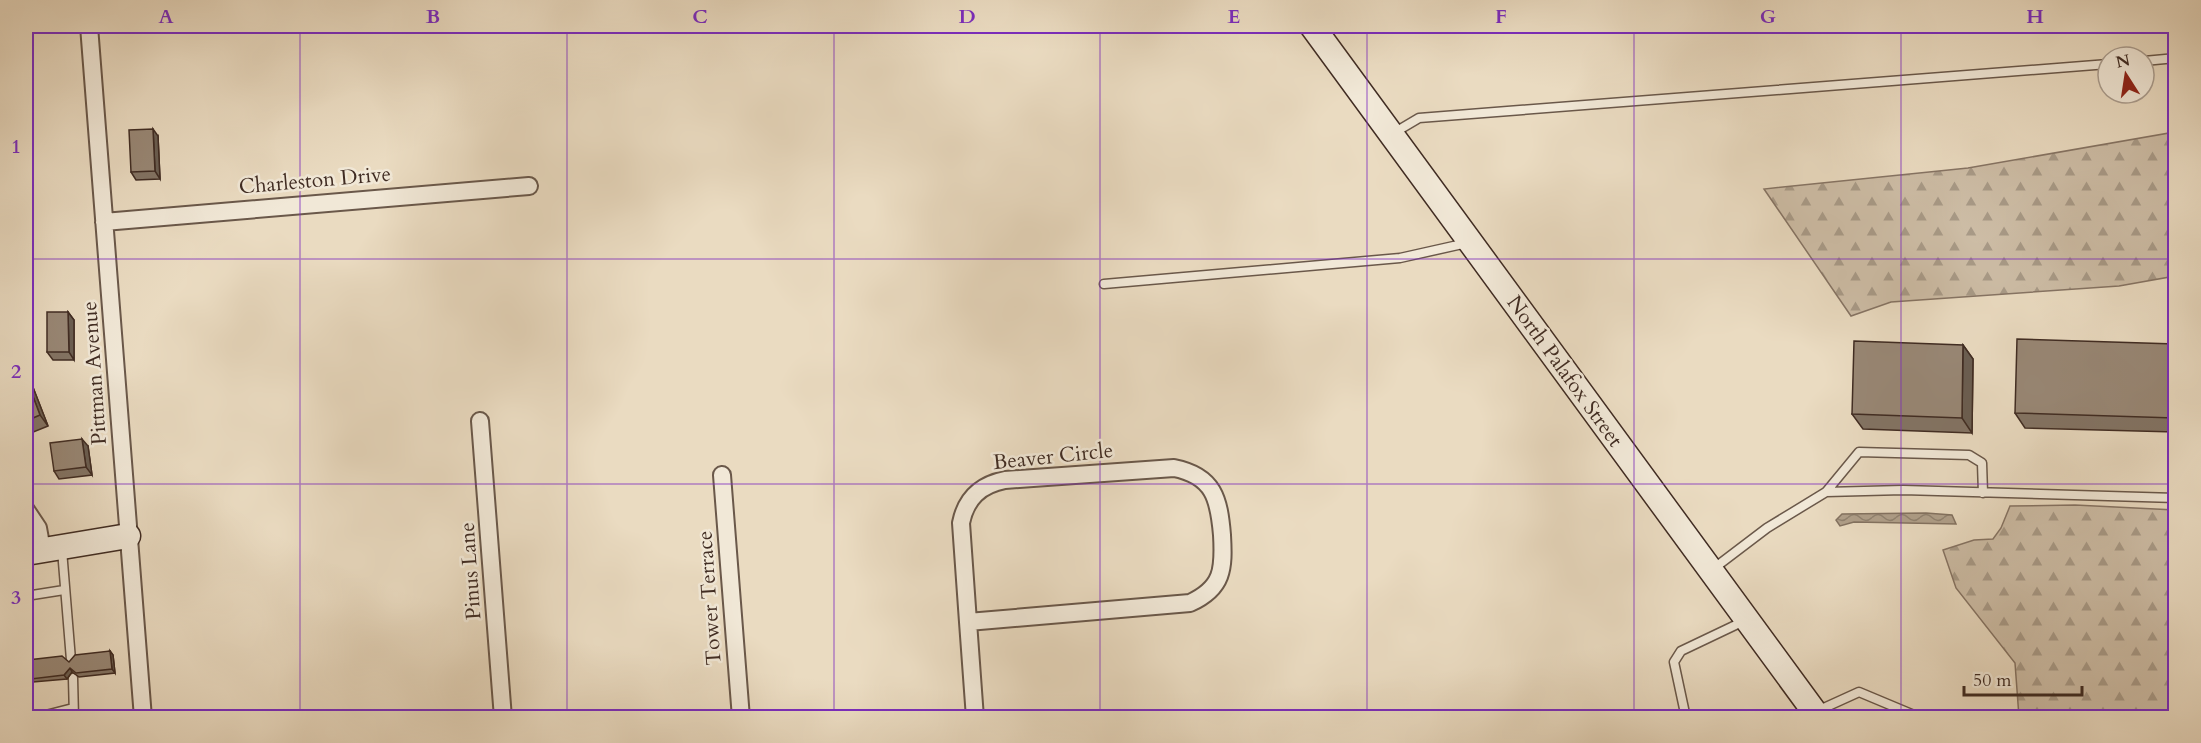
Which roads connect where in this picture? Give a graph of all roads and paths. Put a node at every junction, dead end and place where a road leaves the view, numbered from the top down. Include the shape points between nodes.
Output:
1 (89, 26) edge
2 (1312, 26) edge
3 (2175, 58) edge
4 (2156, 60) edge
5 (2096, 65) edge
6 (1391, 134) junction
7 (529, 186) dead end
8 (104, 222) junction
9 (1470, 242) junction
10 (1104, 284) dead end
11 (480, 421) dead end
12 (722, 475) dead end
13 (1826, 492) junction
14 (1983, 493) junction
15 (2175, 498) edge
16 (26, 510) edge
17 (128, 536) junction
18 (43, 550) edge
19 (1711, 571) junction
20 (64, 590) junction
21 (26, 596) edge
22 (1747, 619) junction
23 (968, 622) junction
24 (71, 660) edge
25 (73, 678) edge
26 (73, 713) edge
27 (1817, 715) edge
28 (1914, 715) dead end
29 (34, 717) edge
30 (143, 717) edge
31 (503, 717) edge
32 (741, 717) edge
33 (975, 717) edge
34 (1686, 717) edge

1 - 8 street, Pittman Avenue
2 - 6 main road, North Palafox Street
3 - 4 lane
5 - 6 lane via 1419,118
6 - 9 main road, North Palafox Street
7 - 8 street, Charleston Drive
8 - 17 street, Pittman Avenue
9 - 10 lane via 1400,258
9 - 19 main road, North Palafox Street
11 - 31 street, Pinus Lane
12 - 32 street, Tower Terrace
13 - 14 lane
13 - 14 lane via 1859,452 1968,455 1982,463
13 - 19 lane via 1767,528
14 - 15 lane
16 - 18 street via 38,528
17 - 18 main road
17 - 30 street, Pittman Avenue
18 - 20 lane
19 - 22 main road, North Palafox Street
20 - 21 lane
20 - 24 lane
22 - 27 main road, North Palafox Street
22 - 34 lane via 1681,651 1674,662
23 - 23 street, Beaver Circle via 961,523 969,500 990,483 1174,468 1200,477 1218,501 1224,563 1216,582 1203,597 1190,603
23 - 33 street, Beaver Circle
25 - 26 lane
26 - 29 lane
27 - 28 lane via 1859,692

